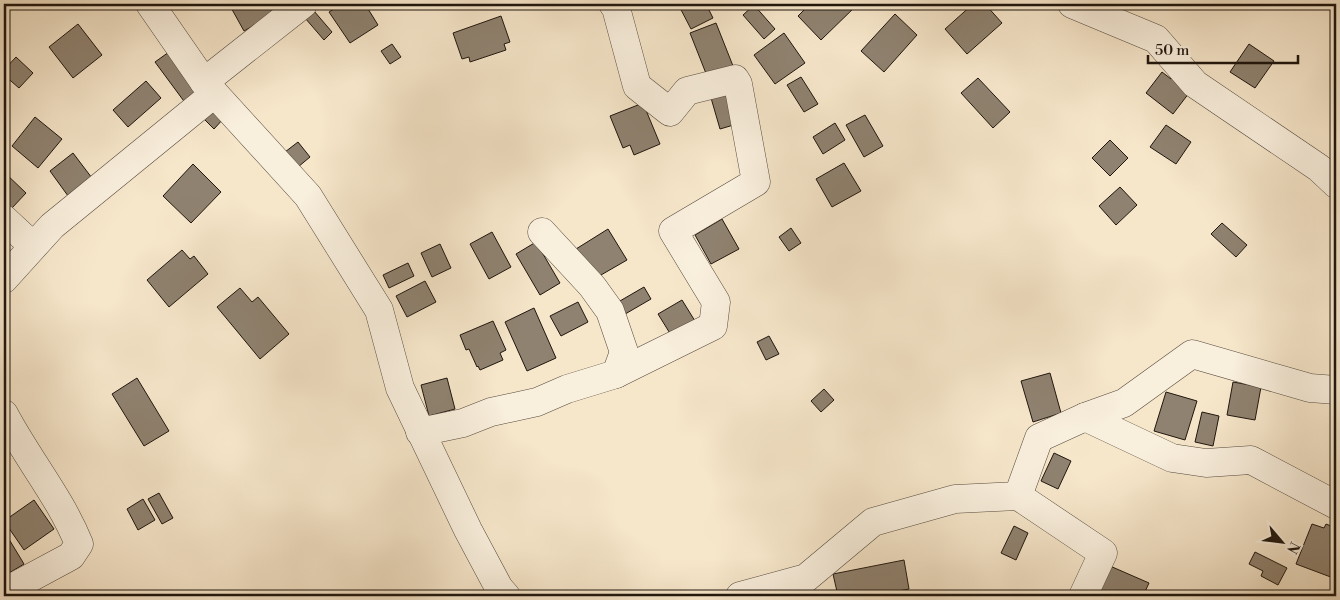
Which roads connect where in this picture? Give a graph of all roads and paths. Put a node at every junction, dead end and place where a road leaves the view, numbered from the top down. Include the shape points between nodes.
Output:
1 (150, 4) edge
2 (303, 4) edge
3 (613, 4) edge
4 (1072, 4) edge
5 (209, 88) junction
6 (1336, 184) edge
7 (4, 219) edge
8 (542, 232) dead end
9 (33, 246) junction
10 (4, 279) edge
11 (616, 374) junction
12 (1336, 390) edge
13 (1085, 417) junction
14 (7, 429) edge
15 (420, 432) junction
16 (1018, 496) junction
17 (1336, 505) edge
18 (4, 592) edge
19 (506, 596) edge
20 (740, 596) edge
21 (1083, 596) edge

1 - 5 street
2 - 5 street
3 - 11 street via 637,86 670,112 687,91 735,79 756,182 674,231 716,302 712,326
4 - 6 street via 1156,39 1195,84 1319,168
5 - 9 street
5 - 15 street via 308,196 362,282 379,310 400,388
7 - 9 street
8 - 11 street via 592,286 610,311 624,352
9 - 10 street
11 - 15 street via 537,402
12 - 13 street via 1310,388 1192,354 1124,403
13 - 16 street via 1039,438
13 - 17 street via 1172,458 1206,463 1251,460
14 - 18 street via 65,512 79,544 71,556
15 - 19 street via 468,530
16 - 20 street via 955,499 874,522 806,578
16 - 21 street via 1103,552

